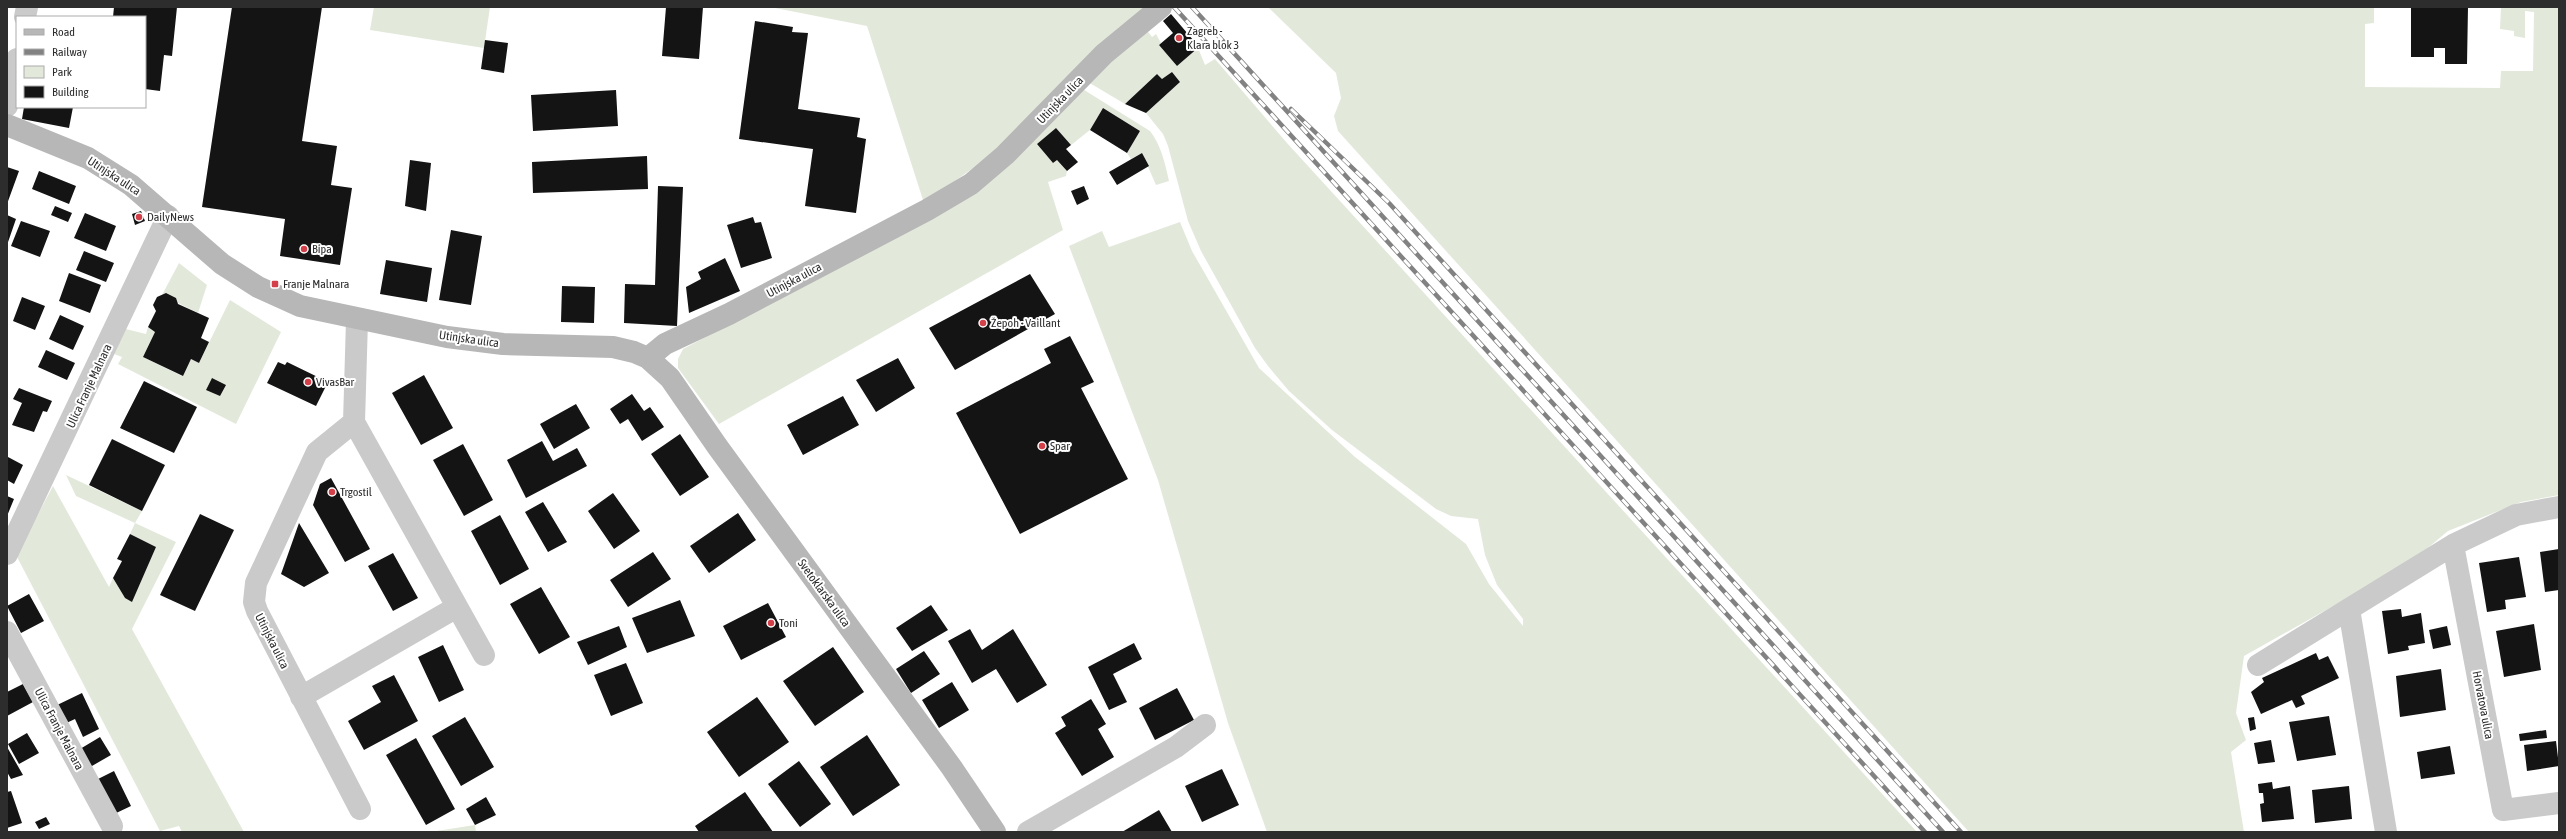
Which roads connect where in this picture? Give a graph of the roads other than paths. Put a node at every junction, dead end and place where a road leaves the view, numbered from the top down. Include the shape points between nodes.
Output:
1 (1161, 7) edge
2 (16, 64) edge
3 (7, 106) edge
4 (7, 125) edge
5 (168, 216) junction
6 (357, 320) junction
7 (648, 358) junction
8 (354, 422) junction
9 (2559, 507) edge
10 (2453, 545) junction
11 (7, 554) edge
12 (456, 607) junction
13 (2349, 609) junction
14 (7, 632) edge
15 (484, 655) dead end
16 (2258, 665) dead end
17 (301, 697) junction
18 (1205, 725) dead end
19 (2559, 803) edge
20 (360, 809) dead end
21 (112, 826) dead end
22 (995, 832) edge
23 (1028, 832) edge
24 (2386, 832) edge

1 - 7 street, Utinjska ulica via 1104,54 1005,155 971,184 920,214 729,314 665,344
2 - 3 street
4 - 5 street, Utinjska ulica via 88,158 131,185
5 - 6 street, Utinjska ulica via 222,264 258,287 300,306
5 - 11 street, Ulica Franje Malnara
6 - 7 street, Utinjska ulica via 447,337 503,344 613,347
6 - 8 street
7 - 22 street, Svetoklarska ulica via 670,378 952,768
8 - 12 street
8 - 17 street, Utinjska ulica via 317,452 256,584 254,602 257,611
9 - 10 street via 2516,515
10 - 13 street
10 - 19 street, Horvatova ulica via 2503,810
12 - 15 street
12 - 17 street
13 - 16 street
13 - 24 street
14 - 21 street, Ulica Franje Malnara
17 - 20 street, Utinjska ulica
18 - 23 street via 1176,747

